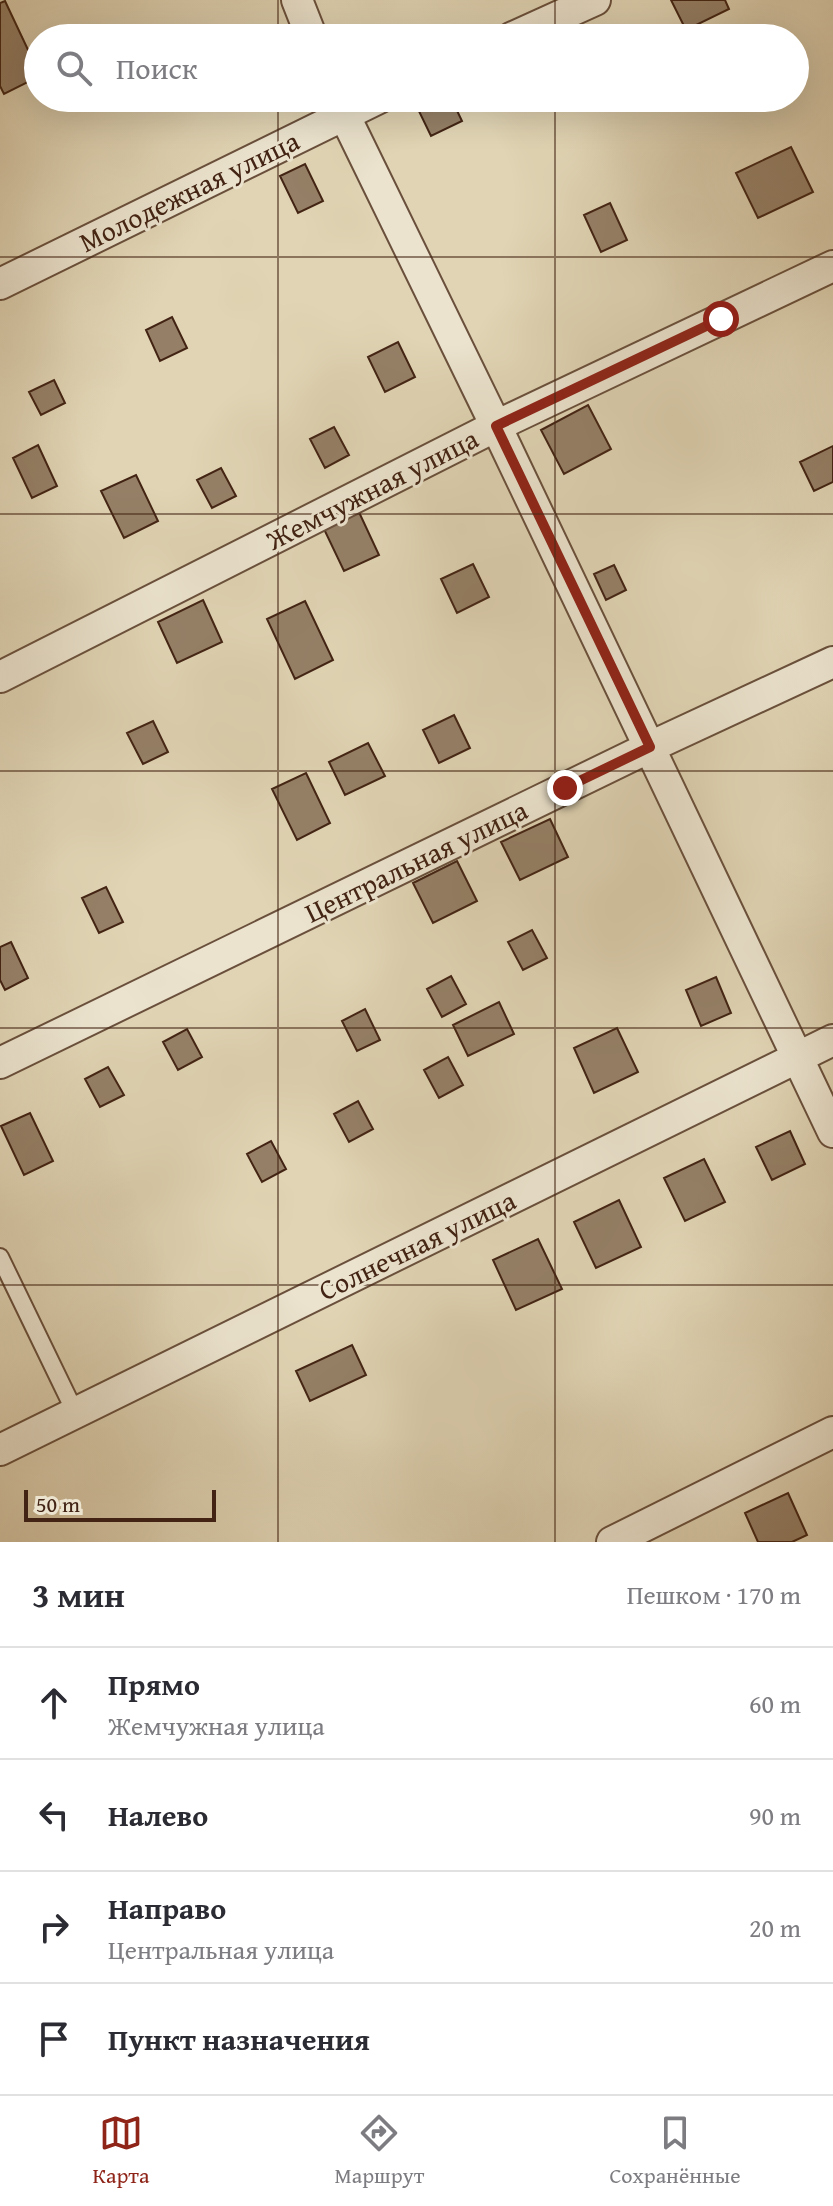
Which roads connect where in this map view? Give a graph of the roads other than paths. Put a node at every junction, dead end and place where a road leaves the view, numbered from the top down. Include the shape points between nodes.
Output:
1 (297, 0) edge
2 (595, 0) edge
3 (306, 24) edge
4 (542, 24) edge
5 (328, 112) edge
6 (342, 112) edge
7 (833, 266) edge
8 (0, 284) edge
9 (496, 426) junction
10 (833, 662) edge
11 (0, 677) edge
12 (650, 747) junction
13 (833, 1040) edge
14 (796, 1057) junction
15 (0, 1063) edge
16 (833, 1132) edge
17 (0, 1257) edge
18 (76, 1414) junction
19 (833, 1432) edge
20 (0, 1450) edge
21 (612, 1542) edge

1 - 3 street
2 - 4 street
5 - 8 street, Молодежная улица
6 - 9 street
7 - 9 street, Жемчужная улица
9 - 11 street, Жемчужная улица
9 - 12 street
10 - 12 street, Центральная улица
12 - 14 street
12 - 15 street, Центральная улица
13 - 14 street, Солнечная улица
14 - 16 street
14 - 18 street, Солнечная улица
17 - 18 lane
18 - 20 street, Солнечная улица
19 - 21 street

